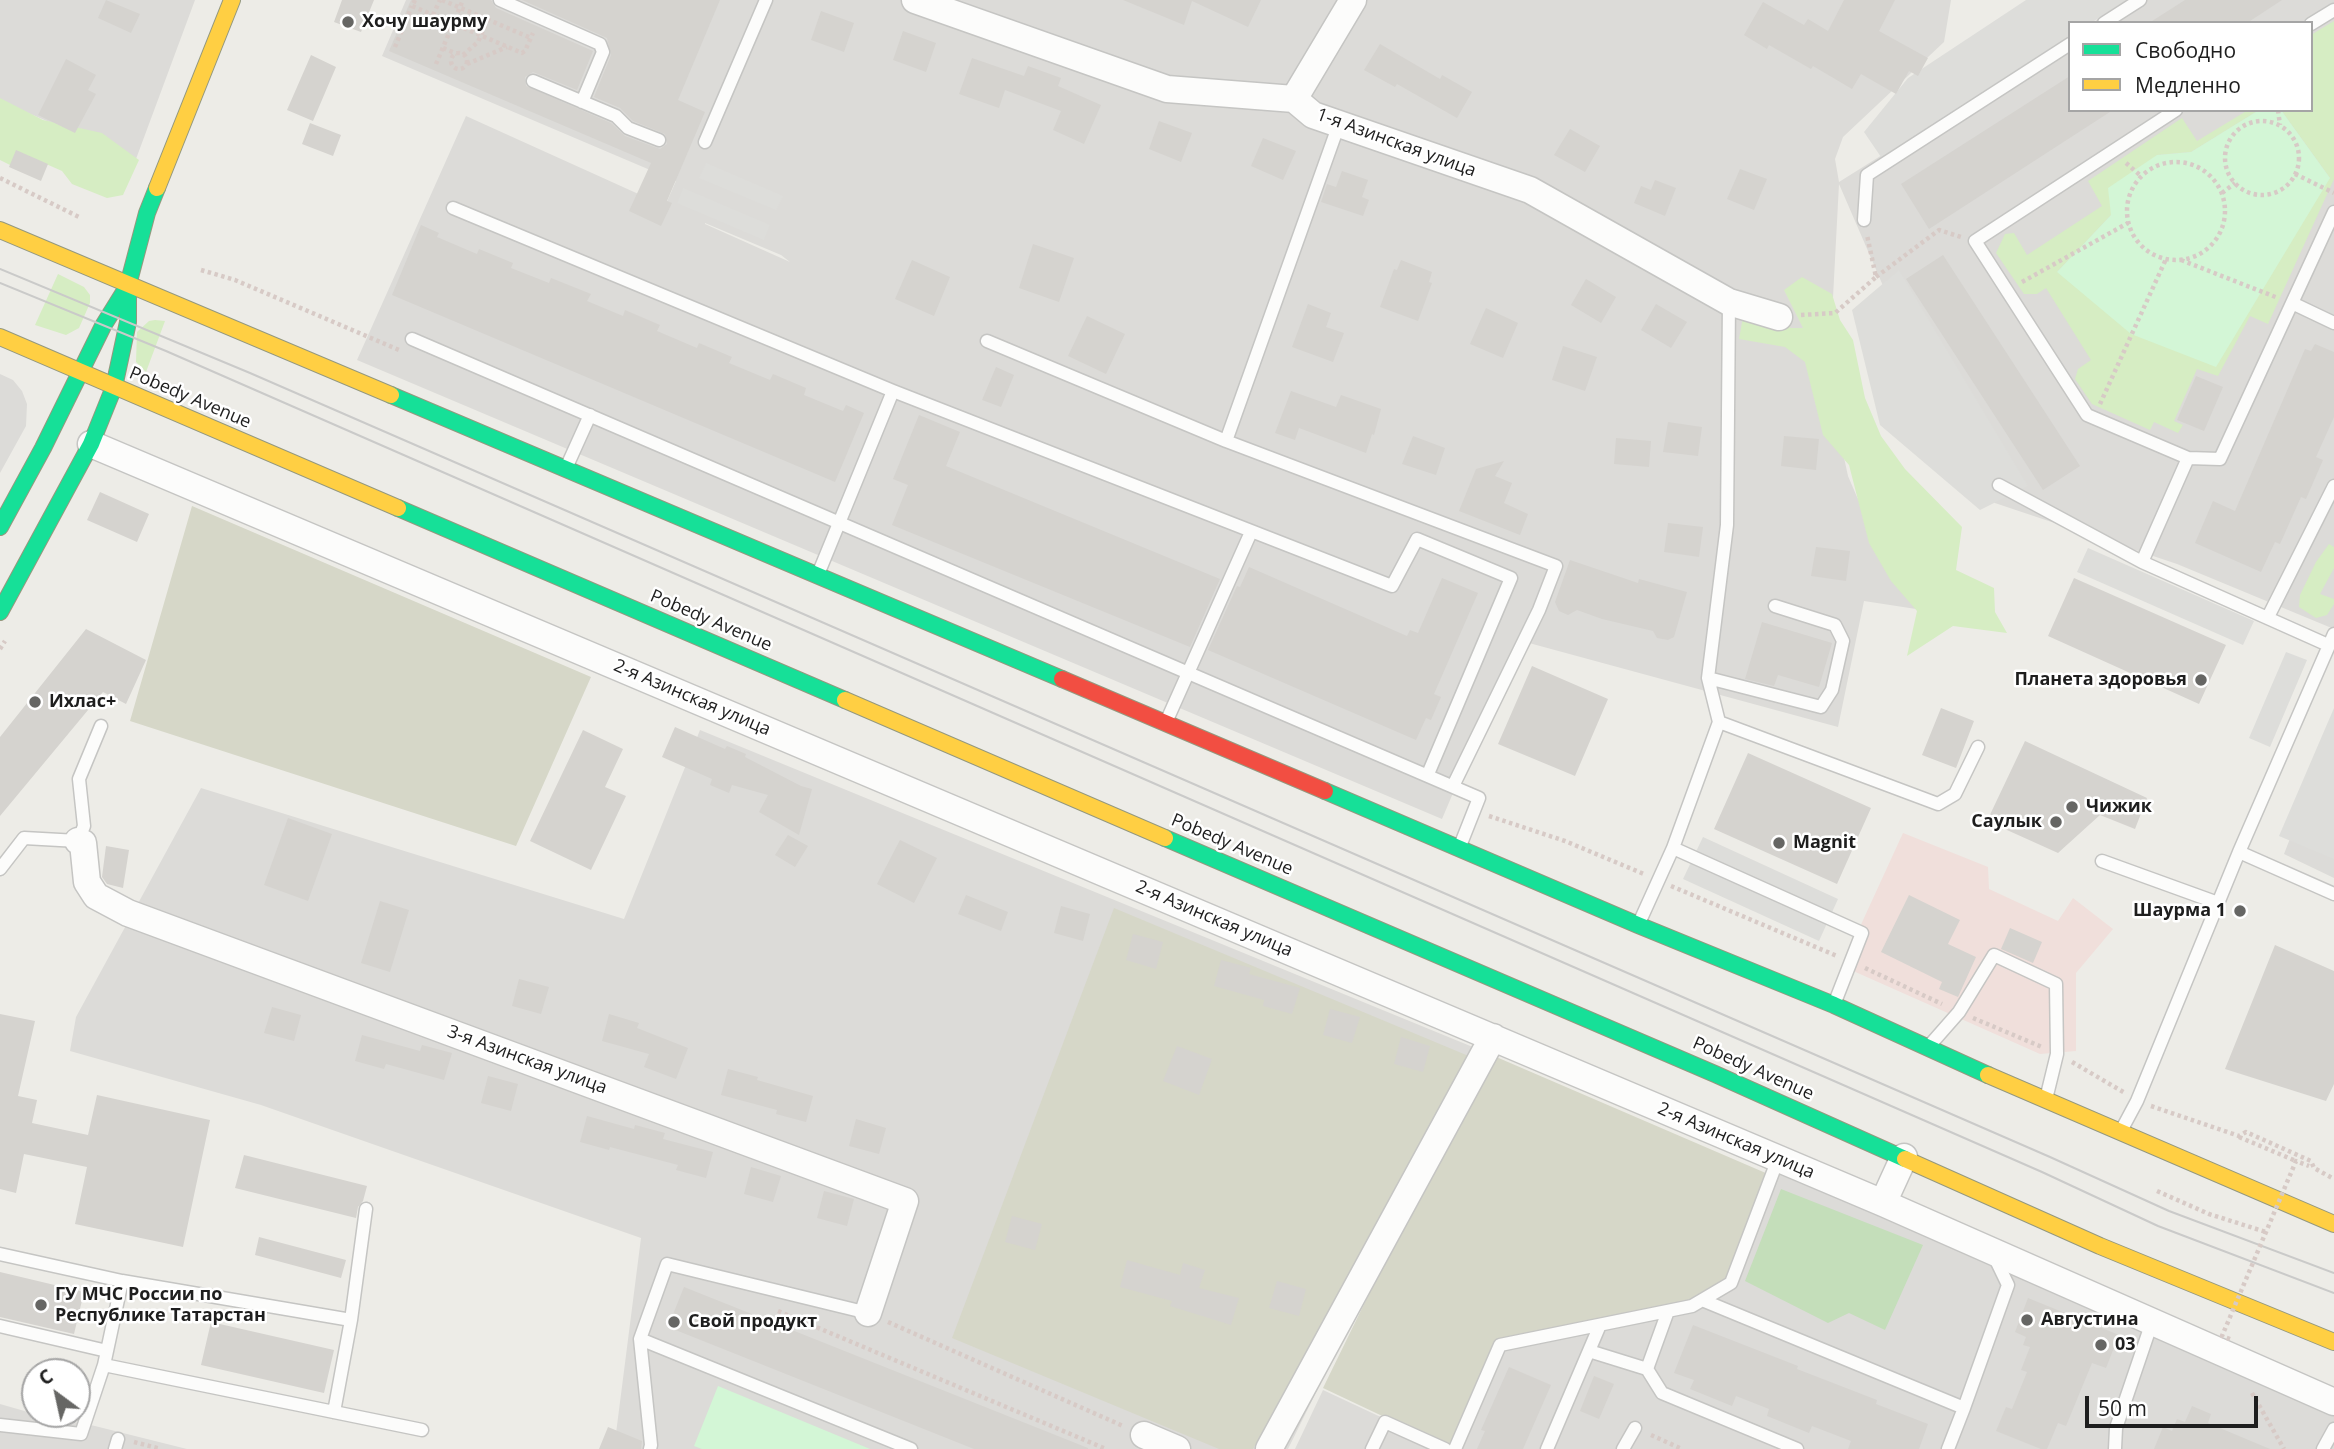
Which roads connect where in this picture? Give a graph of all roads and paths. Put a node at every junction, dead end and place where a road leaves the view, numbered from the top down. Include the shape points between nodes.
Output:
1 (232, 0) edge
2 (415, 0) edge
3 (441, 0) edge
4 (463, 0) edge
5 (766, 0) edge
6 (915, 0) edge
7 (1353, 0) edge
8 (2140, 0) edge
9 (496, 5) edge
10 (412, 6) junction
11 (460, 8) junction
12 (2334, 10) edge
13 (433, 15) junction
14 (540, 17) junction
15 (488, 19) junction
16 (2107, 21) edge
17 (2313, 23) edge
18 (453, 24) junction
19 (481, 36) junction
20 (531, 38) junction
21 (2068, 45) edge
22 (395, 47) dead end
23 (508, 47) junction
24 (443, 48) junction
25 (460, 55) junction
26 (436, 64) dead end
27 (466, 64) junction
28 (533, 81) dead end
29 (1294, 99) junction
30 (582, 102) junction
31 (2151, 112) edge
32 (2173, 112) edge
33 (2278, 112) edge
34 (2158, 122) junction
35 (1339, 124) junction
36 (2280, 126) junction
37 (659, 141) dead end
38 (705, 142) dead end
39 (2295, 174) junction
40 (0, 178) edge
41 (2235, 183) junction
42 (2222, 193) junction
43 (2334, 193) edge
44 (453, 208) dead end
45 (2334, 212) edge
46 (79, 217) dead end
47 (1864, 220) joint
48 (2128, 223) junction
49 (0, 230) edge
50 (1975, 241) junction
51 (2166, 259) junction
52 (2181, 260) junction
53 (1876, 277) junction
54 (128, 285) junction
55 (2007, 290) junction
56 (1729, 302) junction
57 (2292, 303) junction
58 (1779, 317) joint
59 (2334, 323) edge
60 (0, 337) edge
61 (412, 339) dead end
62 (987, 341) dead end
63 (80, 372) junction
64 (114, 387) junction
65 (893, 391) junction
66 (590, 415) junction
67 (2094, 418) junction
68 (1226, 441) junction
69 (91, 444) junction
70 (2188, 458) junction
71 (565, 469) junction
72 (1999, 485) dead end
73 (2334, 486) edge
74 (839, 523) junction
75 (0, 527) edge
76 (1251, 532) junction
77 (2142, 562) junction
78 (818, 575) junction
79 (1775, 606) dead end
80 (0, 612) edge
81 (2269, 617) junction
82 (2331, 639) edge
83 (1188, 672) junction
84 (1708, 678) junction
85 (1719, 722) junction
86 (1165, 724) junction
87 (101, 726) dead end
88 (1978, 747) dead end
89 (1428, 774) junction
90 (1453, 786) junction
91 (78, 841) junction
92 (1673, 848) junction
93 (1459, 849) junction
94 (2239, 852) junction
95 (2102, 861) dead end
96 (0, 869) edge
97 (2334, 894) edge
98 (2218, 903) junction
99 (1638, 925) junction
100 (1851, 962) junction
101 (1834, 1005) junction
102 (1959, 1012) junction
103 (1493, 1037) junction
104 (1926, 1048) junction
105 (2057, 1054) junction
106 (2046, 1098) junction
107 (2137, 1101) junction
108 (2120, 1132) junction
109 (2239, 1136) junction
110 (1904, 1157) junction
111 (1778, 1159) junction
112 (2296, 1161) junction
113 (2309, 1166) dead end
114 (2334, 1179) edge
115 (2157, 1191) dead end
116 (1883, 1203) junction
117 (366, 1209) dead end
118 (2334, 1210) edge
119 (2311, 1214) junction
120 (2334, 1224) edge
121 (2266, 1232) junction
122 (1990, 1250) junction
123 (0, 1254) edge
124 (122, 1281) junction
125 (1702, 1300) junction
126 (768, 1306) dead end
127 (1668, 1311) junction
128 (868, 1313) junction
129 (351, 1320) junction
130 (2152, 1322) junction
131 (1600, 1325) junction
132 (0, 1326) edge
133 (640, 1339) junction
134 (2230, 1339) dead end
135 (2334, 1342) edge
136 (107, 1351) junction
137 (1589, 1351) junction
138 (104, 1365) junction
139 (1647, 1369) junction
140 (2251, 1391) dead end
141 (2334, 1402) edge
142 (1964, 1408) junction
143 (334, 1412) junction
144 (0, 1425) edge
145 (1635, 1428) joint
146 (2334, 1429) edge
147 (422, 1430) dead end
148 (1140, 1442) edge
149 (654, 1448) edge
150 (911, 1449) edge
151 (1106, 1449) edge
152 (1177, 1449) edge
153 (1269, 1449) edge
154 (1372, 1449) edge
155 (1445, 1449) edge
156 (1455, 1449) edge
157 (1547, 1449) edge
158 (1623, 1449) edge
159 (1682, 1449) edge
160 (1797, 1449) edge
161 (1948, 1449) edge
162 (2115, 1449) edge
163 (2284, 1449) edge
164 (2323, 1449) edge

1 - 54 main road via 147,213
2 - 10 path
3 - 11 path
3 - 13 path
4 - 11 path
5 - 38 lane
6 - 29 street, 1-я Азинская улица via 1167,89
7 - 29 street
8 - 16 lane
9 - 14 lane
9 - 15 path
10 - 13 path
10 - 22 path
11 - 15 path
11 - 18 path
12 - 17 lane
13 - 18 path
14 - 20 path
14 - 30 lane via 602,47
15 - 19 path
15 - 20 path
18 - 19 path
18 - 24 path
19 - 23 path
19 - 25 path
20 - 23 path via 524,52
21 - 47 lane via 1867,175
23 - 27 path
24 - 25 path
24 - 26 path
25 - 27 path
25 - 27 path via 451,61 453,66 459,69
28 - 30 lane
29 - 35 street, 1-я Азинская улица via 1313,115
30 - 37 lane
31 - 34 lane
32 - 34 lane
33 - 36 path
34 - 50 lane
35 - 56 street, 1-я Азинская улица via 1530,190
35 - 68 lane
36 - 39 path via 2295,142
36 - 41 path via 2269,121 2246,124 2229,139 2225,162
39 - 41 path via 2288,184 2267,194 2255,194
39 - 43 path
40 - 46 path
41 - 42 path
42 - 48 path via 2214,179 2194,166 2170,162 2154,167 2131,190
42 - 52 path via 2224,223 2218,237 2208,248
44 - 65 lane
45 - 57 lane
47 - 53 path
48 - 51 path via 2141,246
48 - 55 path
49 - 54 main road
50 - 53 path via 1939,230
50 - 55 lane
51 - 52 path
51 - 67 path
52 - 57 path
53 - 58 path via 1835,313
54 - 63 main road
54 - 64 main road via 128,322
54 - 71 main road
55 - 67 lane
56 - 58 street, 1-я Азинская улица
56 - 84 lane via 1727,525
57 - 59 lane
57 - 70 lane via 2220,459
60 - 63 main road, Pobedy Avenue
61 - 66 lane
62 - 68 lane
63 - 64 main road, Pobedy Avenue
63 - 75 main road
64 - 69 main road
64 - 110 main road, Pobedy Avenue
65 - 74 lane
65 - 76 lane
66 - 71 lane
66 - 74 lane
67 - 70 lane
68 - 90 lane via 1556,566
69 - 80 main road
69 - 103 street, 2-я Азинская улица
70 - 77 lane
71 - 78 main road
72 - 77 lane
73 - 81 lane
74 - 78 lane
74 - 83 lane
76 - 83 lane
76 - 89 lane via 1392,586 1417,539 1511,578
77 - 81 lane
78 - 86 main road
79 - 84 lane via 1835,625 1843,641 1832,690 1821,706
81 - 82 lane
82 - 94 lane
83 - 86 lane
83 - 89 lane
84 - 85 lane
85 - 88 lane via 1938,804 1955,794
85 - 92 lane
86 - 93 main road
87 - 91 lane via 79,779 84,826
89 - 90 lane
90 - 93 lane via 1479,798
91 - 96 lane via 24,838
91 - 128 street, 3-я Азинская улица via 83,843 88,883 96,896 128,913 214,939 905,1201
92 - 99 lane
92 - 100 lane via 1862,933
93 - 99 main road
94 - 97 lane
94 - 98 lane
95 - 98 lane
98 - 107 lane
99 - 101 main road
100 - 101 lane
100 - 102 path
101 - 104 main road
102 - 104 lane
102 - 105 path
102 - 105 lane via 1994,956 2056,984
103 - 111 street, 2-я Азинская улица
103 - 153 street
104 - 106 main road
105 - 106 lane
105 - 107 path
106 - 108 main road
107 - 108 lane
107 - 109 path
108 - 119 main road
109 - 112 path
109 - 114 path via 2246,1132 2311,1161 2314,1168
110 - 116 street
110 - 135 main road, Pobedy Avenue via 2100,1246
111 - 116 street, 2-я Азинская улица
111 - 125 lane via 1731,1283
112 - 113 path, bridge
112 - 121 path, bridge
115 - 121 path
116 - 122 street, 2-я Азинская улица
117 - 129 lane
118 - 119 lane
119 - 120 main road
121 - 134 path, bridge via 2222,1336
122 - 130 street, 2-я Азинская улица
122 - 142 lane via 2008,1285
123 - 124 lane
124 - 129 lane
124 - 136 lane
125 - 127 lane
125 - 142 lane
126 - 151 path
127 - 131 lane
127 - 139 lane
128 - 133 lane via 667,1264
128 - 148 path
129 - 143 lane
130 - 141 street, 2-я Азинская улица
130 - 162 lane via 2116,1428
131 - 137 lane
131 - 156 lane via 1500,1346
132 - 136 lane
133 - 149 lane
133 - 150 lane
136 - 138 lane
137 - 139 lane
137 - 157 lane
138 - 143 lane
138 - 144 lane via 81,1434
139 - 160 lane via 1662,1393
140 - 163 path
142 - 161 lane
143 - 147 lane
145 - 158 lane
145 - 159 path
146 - 164 lane
148 - 152 street
154 - 155 lane via 1385,1422

